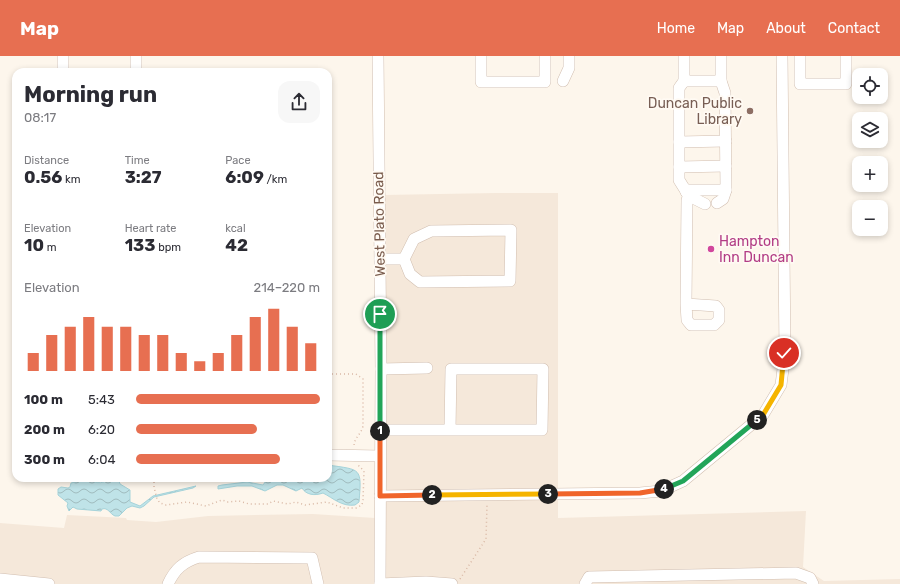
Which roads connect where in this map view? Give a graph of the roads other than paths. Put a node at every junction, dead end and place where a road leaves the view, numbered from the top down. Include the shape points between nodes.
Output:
1 (63, 56) edge
2 (136, 56) edge
3 (378, 56) edge
4 (481, 56) edge
5 (545, 56) edge
6 (569, 56) edge
7 (684, 56) edge
8 (720, 56) edge
9 (782, 56) edge
10 (800, 56) edge
11 (846, 56) edge
12 (63, 68) edge
13 (136, 68) edge
14 (564, 81) dead end
15 (684, 81) junction
16 (720, 81) junction
17 (726, 141) junction
18 (679, 142) junction
19 (726, 166) junction
20 (679, 167) junction
21 (726, 190) junction
22 (687, 194) junction
23 (717, 203) dead end
24 (705, 204) dead end
25 (380, 259) junction
26 (404, 259) junction
27 (686, 304) dead end
28 (427, 368) dead end
29 (381, 369) junction
30 (380, 430) junction
31 (450, 430) junction
32 (332, 456) edge
33 (380, 456) junction
34 (380, 496) junction
35 (0, 579) edge
36 (811, 581) edge
37 (49, 584) edge
38 (168, 584) edge
39 (318, 584) edge
40 (380, 584) edge
41 (452, 584) edge
42 (585, 584) edge

1 - 12 street
2 - 13 street
3 - 25 street, West Plato Road
4 - 5 street via 481,82 545,82
6 - 14 street via 569,68
7 - 15 street
8 - 16 street
9 - 34 street via 784,353 781,385 763,415 683,481 661,491
10 - 11 street via 800,84 846,84
15 - 16 street
15 - 18 street via 679,88
16 - 17 street via 725,93
17 - 18 street
17 - 19 street
18 - 20 street
19 - 20 street
19 - 21 street
20 - 22 street via 679,180
21 - 22 street via 688,190
21 - 23 street via 723,199
22 - 24 street
22 - 27 street
25 - 26 street
25 - 29 street, West Plato Road
26 - 26 street via 414,239 431,231 511,230 510,281 420,282 410,274
28 - 29 street
29 - 30 street, West Plato Road
30 - 31 street
30 - 33 street, West Plato Road
31 - 31 street via 450,369 542,369 542,430
32 - 33 street
33 - 34 street, West Plato Road
34 - 40 street, West Plato Road
35 - 37 street
36 - 42 street via 798,573 590,577
38 - 39 street via 178,567 185,561 199,557 312,558
40 - 41 street

